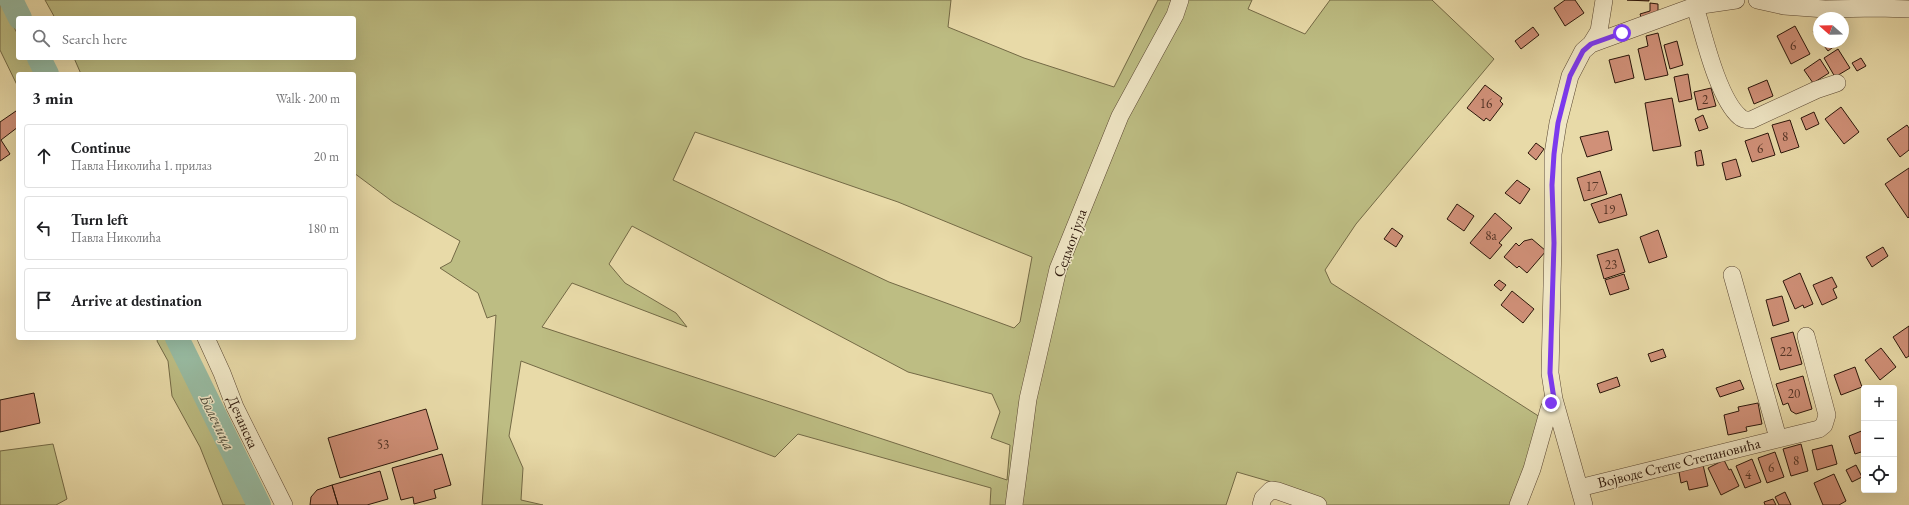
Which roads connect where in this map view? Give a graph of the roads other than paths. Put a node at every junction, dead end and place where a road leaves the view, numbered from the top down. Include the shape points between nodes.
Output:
1 (1180, 0) edge
2 (1604, 0) edge
3 (1736, 0) edge
4 (1757, 0) edge
5 (1695, 6) junction
6 (1909, 9) edge
7 (1591, 44) junction
8 (1836, 83) dead end
9 (1732, 275) dead end
10 (1806, 336) dead end
11 (207, 340) edge
12 (1554, 399) junction
13 (1778, 438) junction
14 (1579, 488) junction
15 (284, 505) edge
16 (1014, 505) edge
17 (1261, 505) edge
18 (1318, 505) edge
19 (1518, 505) edge
20 (1584, 505) edge

1 - 16 street, Седмог јула via 1175,15 1120,116 1058,269 1028,399
2 - 7 street via 1599,31
3 - 5 street
4 - 6 street via 1784,6 1825,9
5 - 7 street
5 - 8 street via 1716,76 1740,118 1751,120
7 - 12 street via 1583,51 1570,76 1558,123 1554,154 1550,373
9 - 13 street, Војводе Степе Степановића
10 - 13 street, Војводе Степе Степановића via 1827,420 1819,429
11 - 15 street, Дечанска via 234,407
12 - 14 street
12 - 19 street
13 - 14 street, Војводе Степе Степановића
14 - 20 street
17 - 18 street via 1263,498 1271,490

